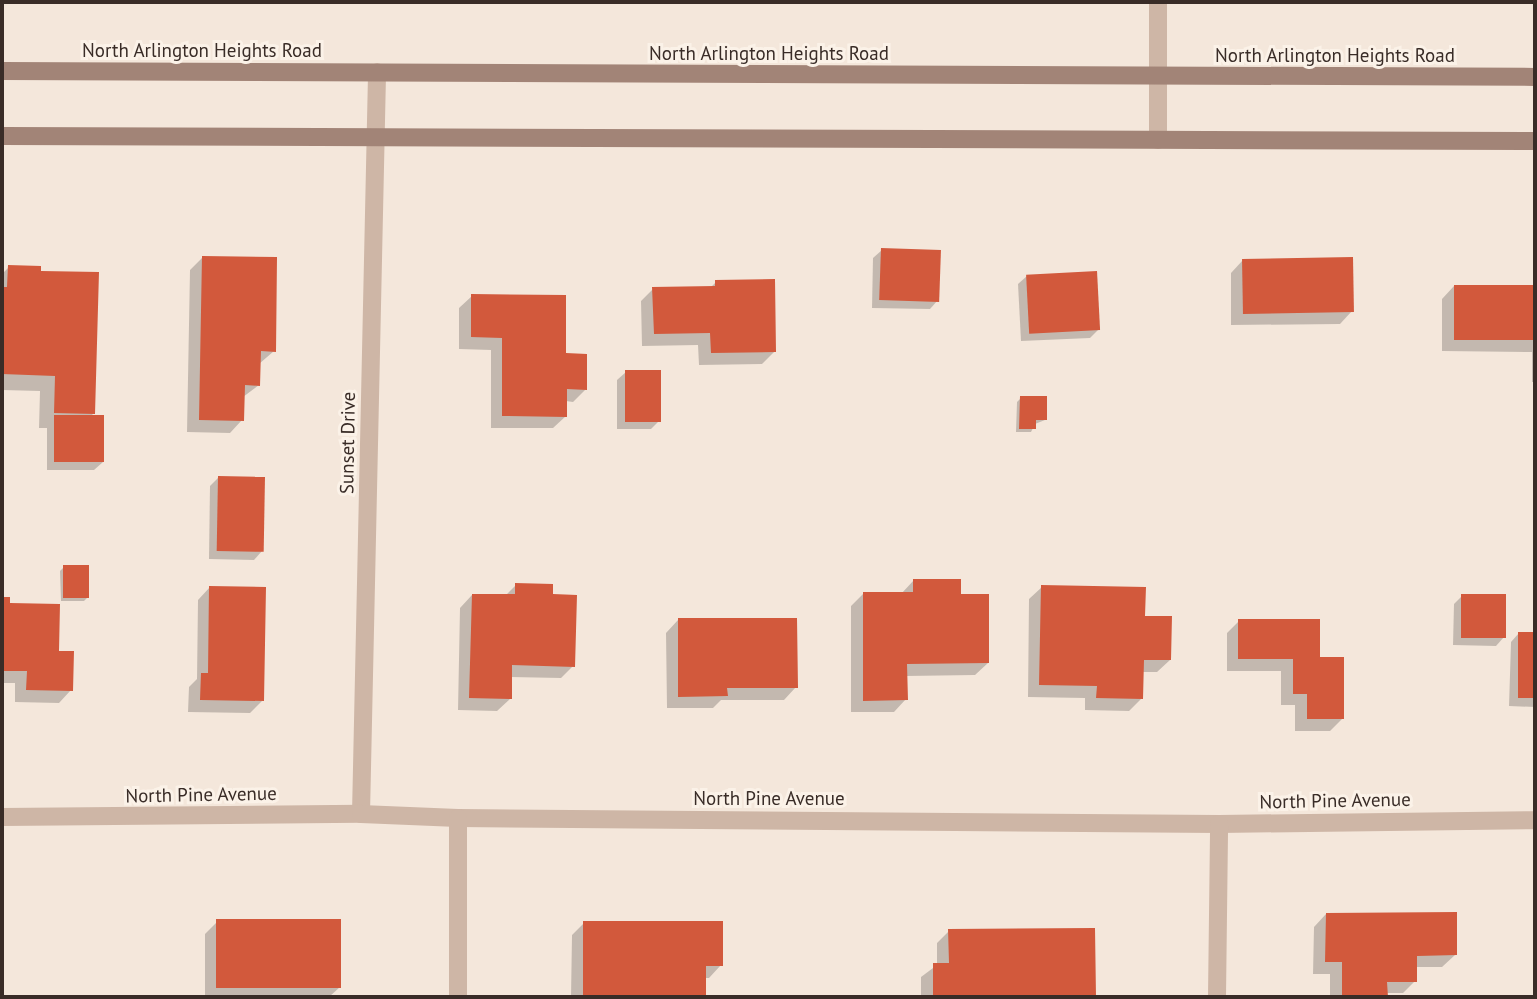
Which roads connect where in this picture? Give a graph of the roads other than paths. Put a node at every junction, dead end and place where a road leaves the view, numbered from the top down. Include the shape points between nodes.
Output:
1 (1157, 2) edge
2 (2, 71) edge
3 (377, 72) junction
4 (1535, 77) edge
5 (1157, 78) junction
6 (2, 136) edge
7 (375, 137) junction
8 (1158, 140) junction
9 (1535, 141) edge
10 (361, 814) junction
11 (2, 817) edge
12 (458, 818) junction
13 (1535, 820) edge
14 (1219, 824) junction
15 (458, 997) edge
16 (1217, 997) edge

1 - 5 street
2 - 3 main road, North Arlington Heights Road
3 - 5 main road, North Arlington Heights Road
3 - 7 street, Sunset Drive
4 - 5 main road, North Arlington Heights Road
5 - 8 street
6 - 7 main road
7 - 8 main road
7 - 10 street, Sunset Drive
8 - 9 main road
10 - 11 street, North Pine Avenue
10 - 12 street, North Pine Avenue
12 - 14 street, North Pine Avenue
12 - 15 street
13 - 14 street, North Pine Avenue
14 - 16 street

